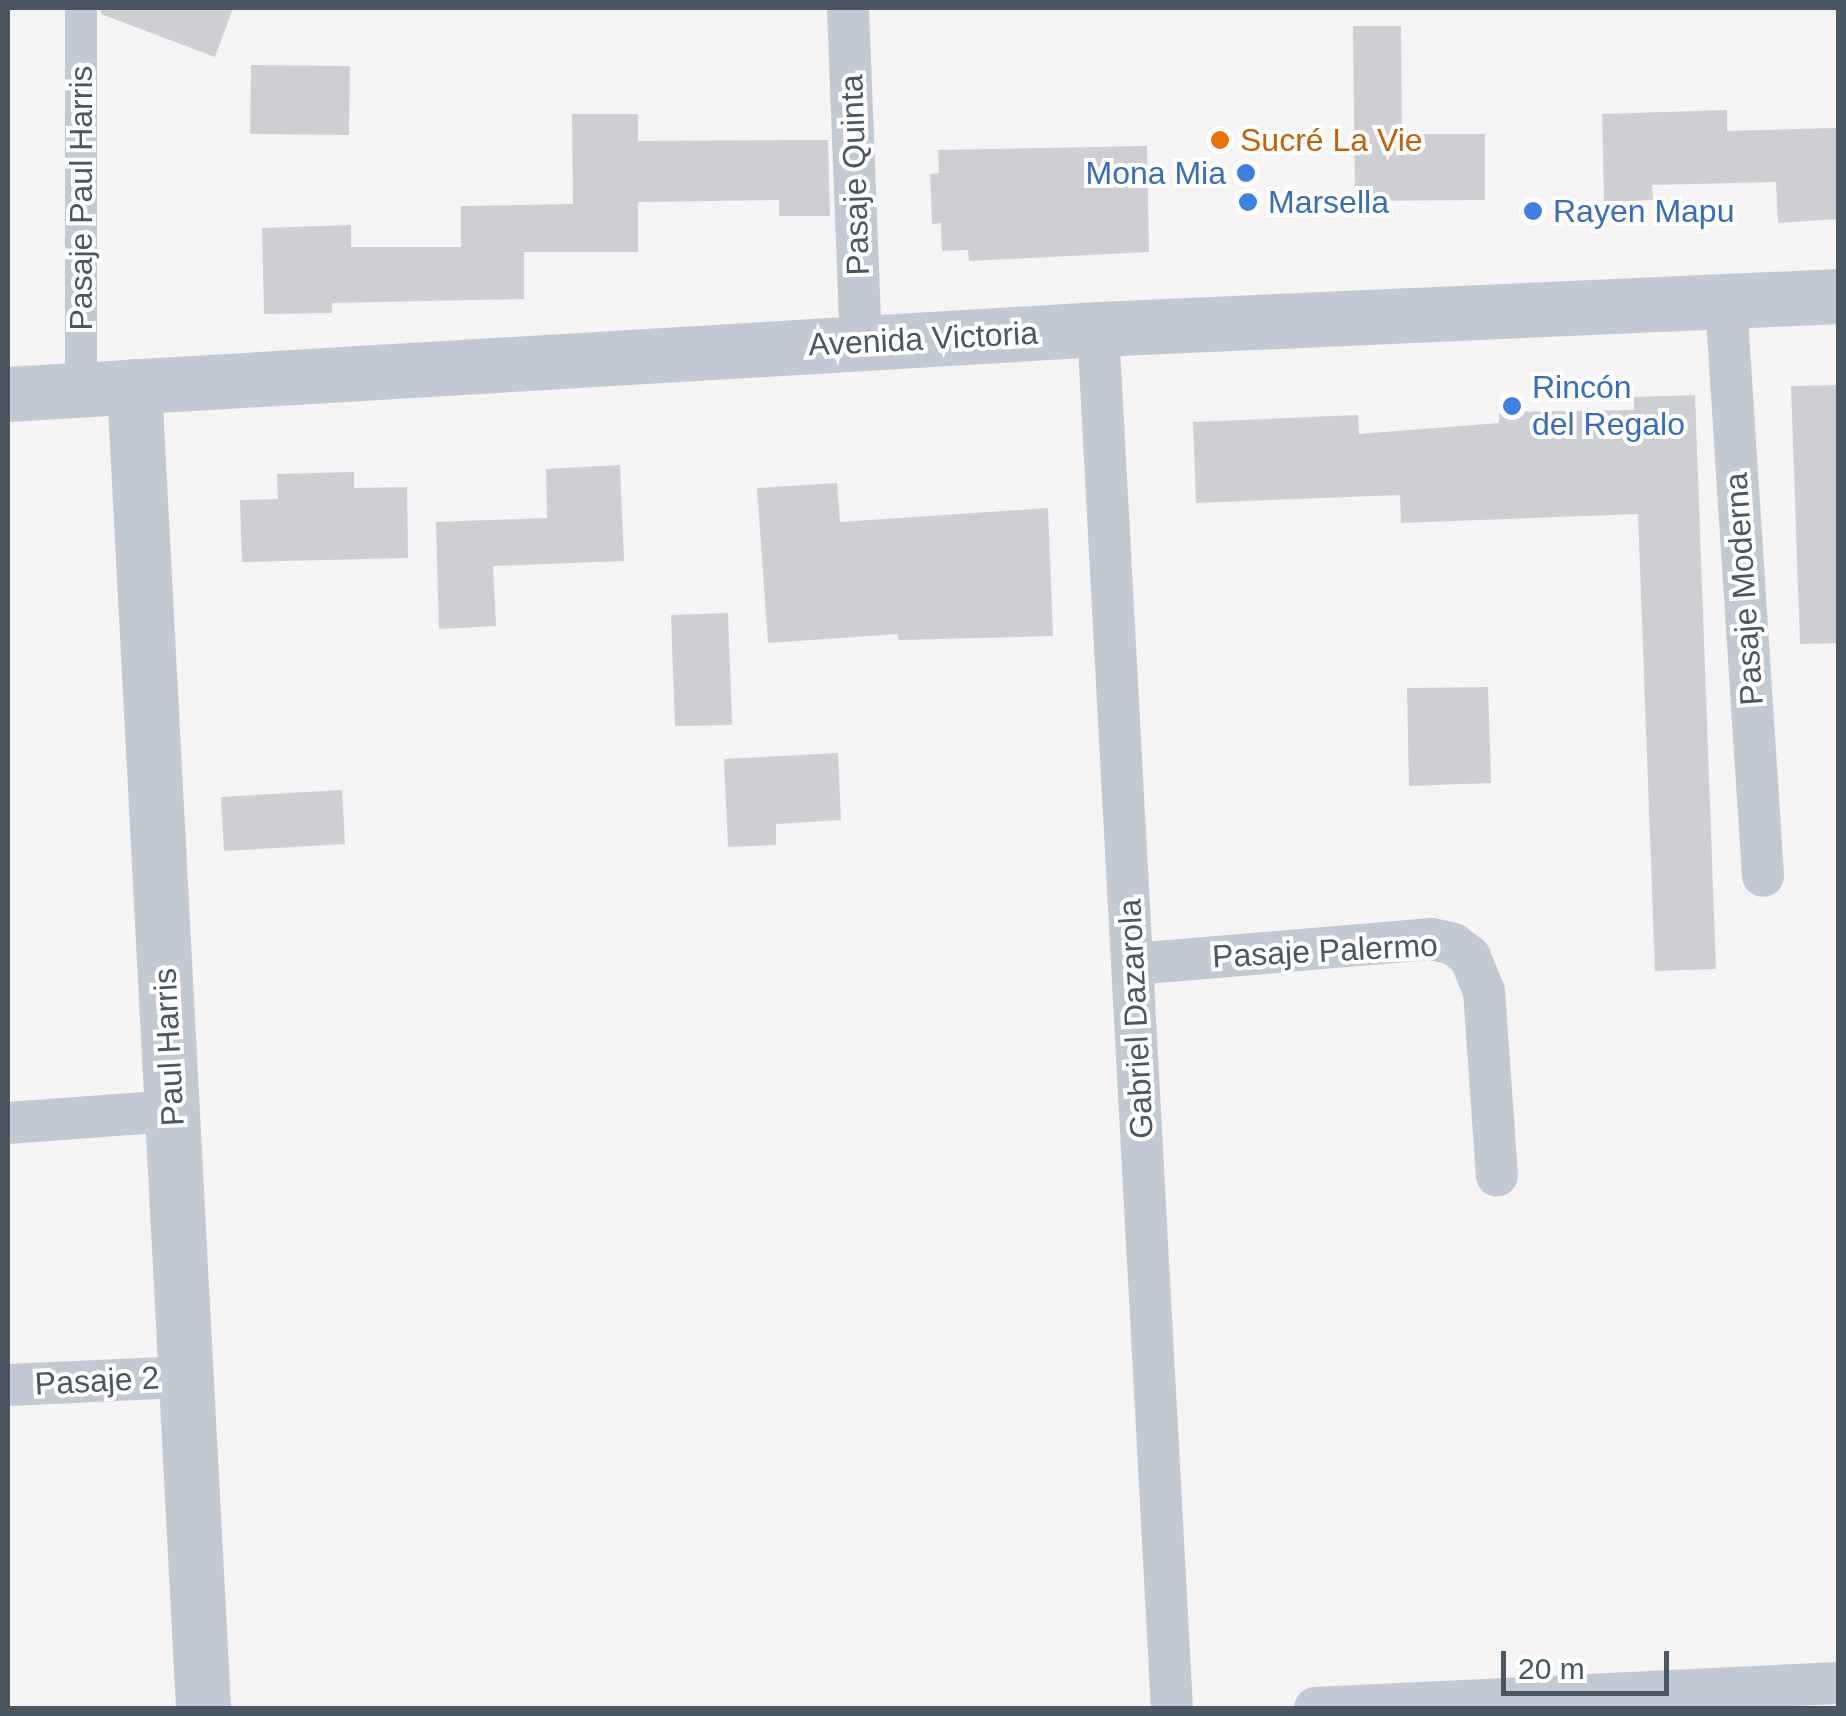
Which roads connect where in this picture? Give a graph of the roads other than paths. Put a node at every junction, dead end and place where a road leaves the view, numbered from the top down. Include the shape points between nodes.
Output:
1 (81, 8) edge
2 (848, 8) edge
3 (1838, 296) edge
4 (1726, 302) junction
5 (1098, 329) junction
6 (862, 343) junction
7 (134, 386) junction
8 (80, 389) junction
9 (8, 394) edge
10 (1762, 876) dead end
11 (1133, 964) junction
12 (173, 1111) junction
13 (8, 1123) edge
14 (1497, 1176) dead end
15 (188, 1377) junction
16 (8, 1385) edge
17 (1838, 1682) edge
18 (1434, 1706) edge
19 (202, 1708) edge
20 (1172, 1708) edge
21 (1315, 1708) edge

1 - 8 street, Pasaje Paul Harris
2 - 6 street, Pasaje Quinta
3 - 4 street, Avenida Victoria
4 - 5 street, Avenida Victoria
4 - 10 street, Pasaje Moderna
5 - 6 street, Avenida Victoria
5 - 11 street, Gabriel Dazarola
6 - 7 street, Avenida Victoria
7 - 8 street, Avenida Victoria
7 - 12 street, Paul Harris
8 - 9 street, Avenida Victoria
11 - 14 street, Pasaje Palermo via 1432,938 1453,944 1470,957 1484,991
11 - 20 street, Gabriel Dazarola
12 - 13 street
12 - 15 street, Paul Harris
15 - 16 street, Pasaje 2
15 - 19 street, Paul Harris
17 - 18 street
18 - 21 street

